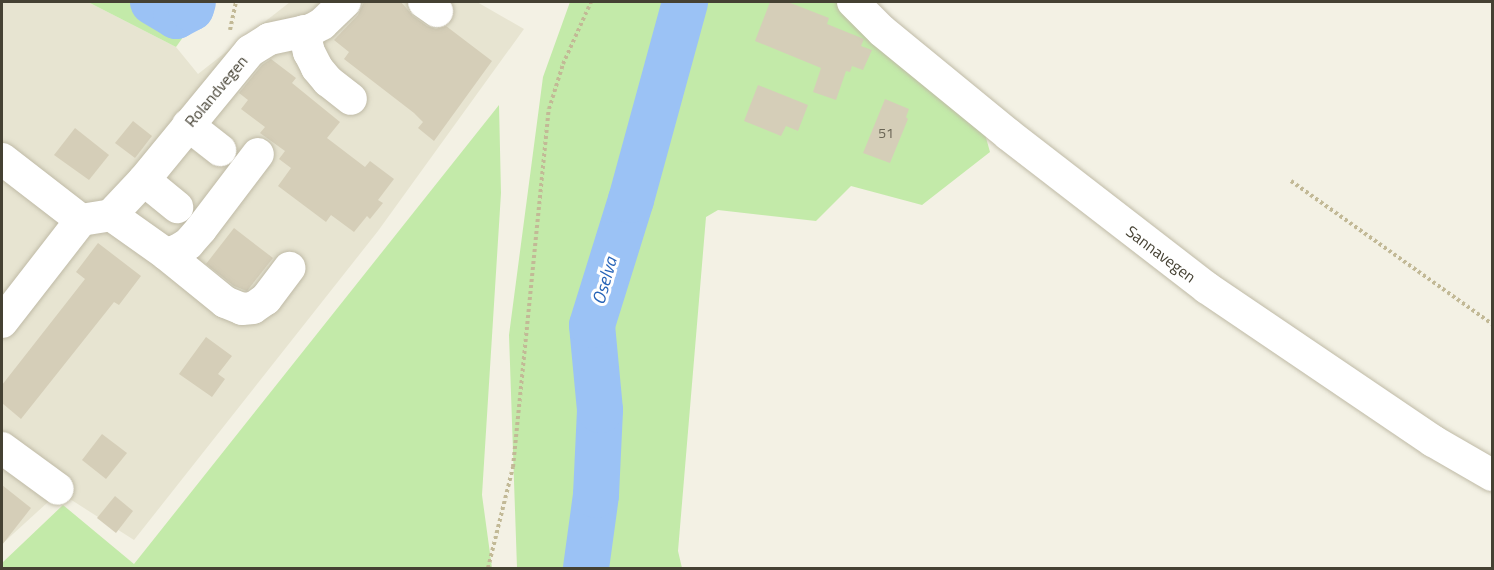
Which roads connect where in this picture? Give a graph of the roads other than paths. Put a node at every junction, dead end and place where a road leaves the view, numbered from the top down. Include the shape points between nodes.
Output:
1 (345, 2) edge
2 (853, 2) edge
3 (304, 31) junction
4 (351, 99) dead end
5 (188, 126) junction
6 (220, 150) dead end
7 (258, 154) dead end
8 (2, 159) edge
9 (144, 180) junction
10 (177, 207) dead end
11 (96, 218) junction
12 (166, 254) junction
13 (289, 268) dead end
14 (2, 322) edge
15 (2, 448) edge
16 (1492, 476) edge
17 (58, 489) dead end

1 - 3 street, Rolandvegen via 322,24
2 - 16 street, Sannavegen via 882,31 1164,257 1433,441
3 - 4 street via 317,68
3 - 5 street, Rolandvegen via 269,39 250,51
5 - 6 street
5 - 9 street, Rolandvegen
7 - 12 street via 188,244
8 - 11 street
9 - 10 street
9 - 11 street, Rolandvegen
11 - 12 street
11 - 14 street, Rolandvegen
12 - 13 street via 225,302 242,309 253,308 266,299
15 - 17 street

